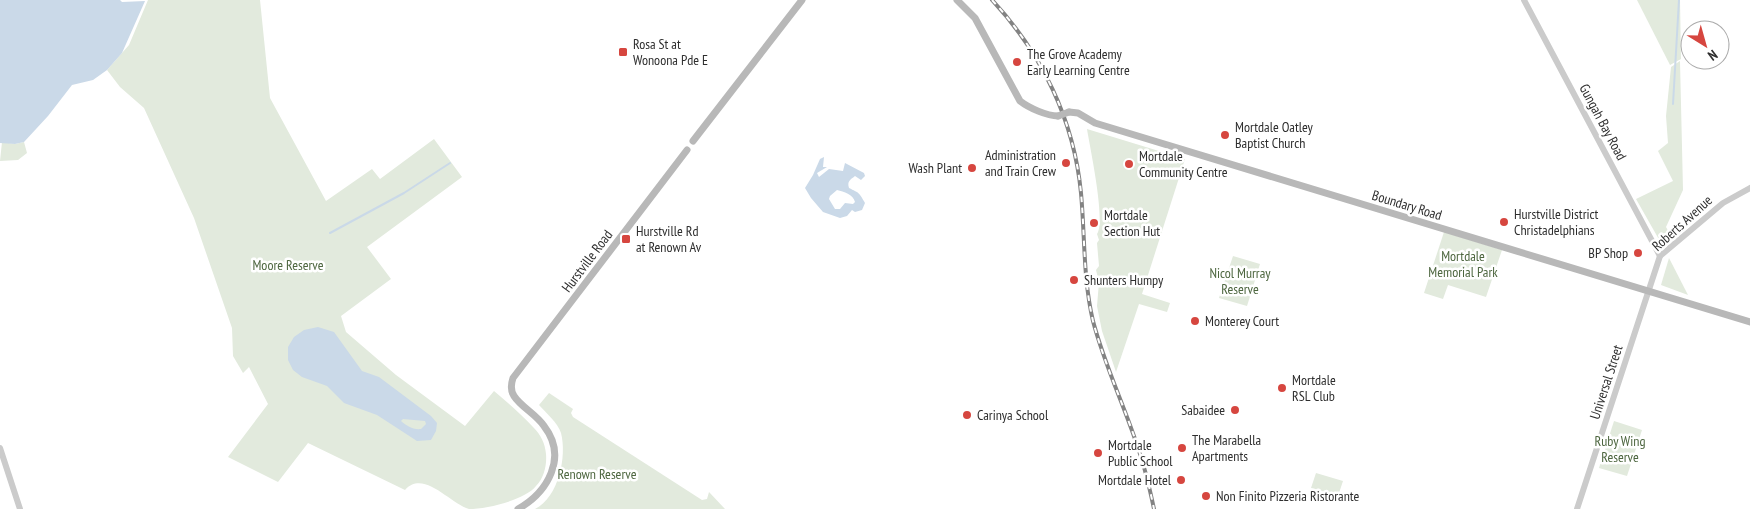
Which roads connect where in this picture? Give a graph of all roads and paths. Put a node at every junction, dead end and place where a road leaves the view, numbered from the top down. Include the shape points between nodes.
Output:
1 (802, 0) edge
2 (957, 0) edge
3 (1524, 0) edge
4 (1750, 188) edge
5 (1660, 256) junction
6 (1648, 291) junction
7 (1750, 322) edge
8 (0, 448) edge
9 (20, 509) edge
10 (518, 509) edge
11 (1577, 509) edge

1 - 10 main road, Hurstville Road via 693,141 694,148 687,150 513,378 511,388 515,397 545,426 554,454 548,482
2 - 6 main road, Boundary Road, bridge via 976,18 1020,101 1028,106 1058,116 1078,113 1095,123
3 - 5 street, Gungah Bay Road
4 - 5 street, Roberts Avenue via 1723,204
5 - 6 street, Roberts Avenue
6 - 7 main road, Boundary Road
6 - 11 street, Universal Street
8 - 9 street

